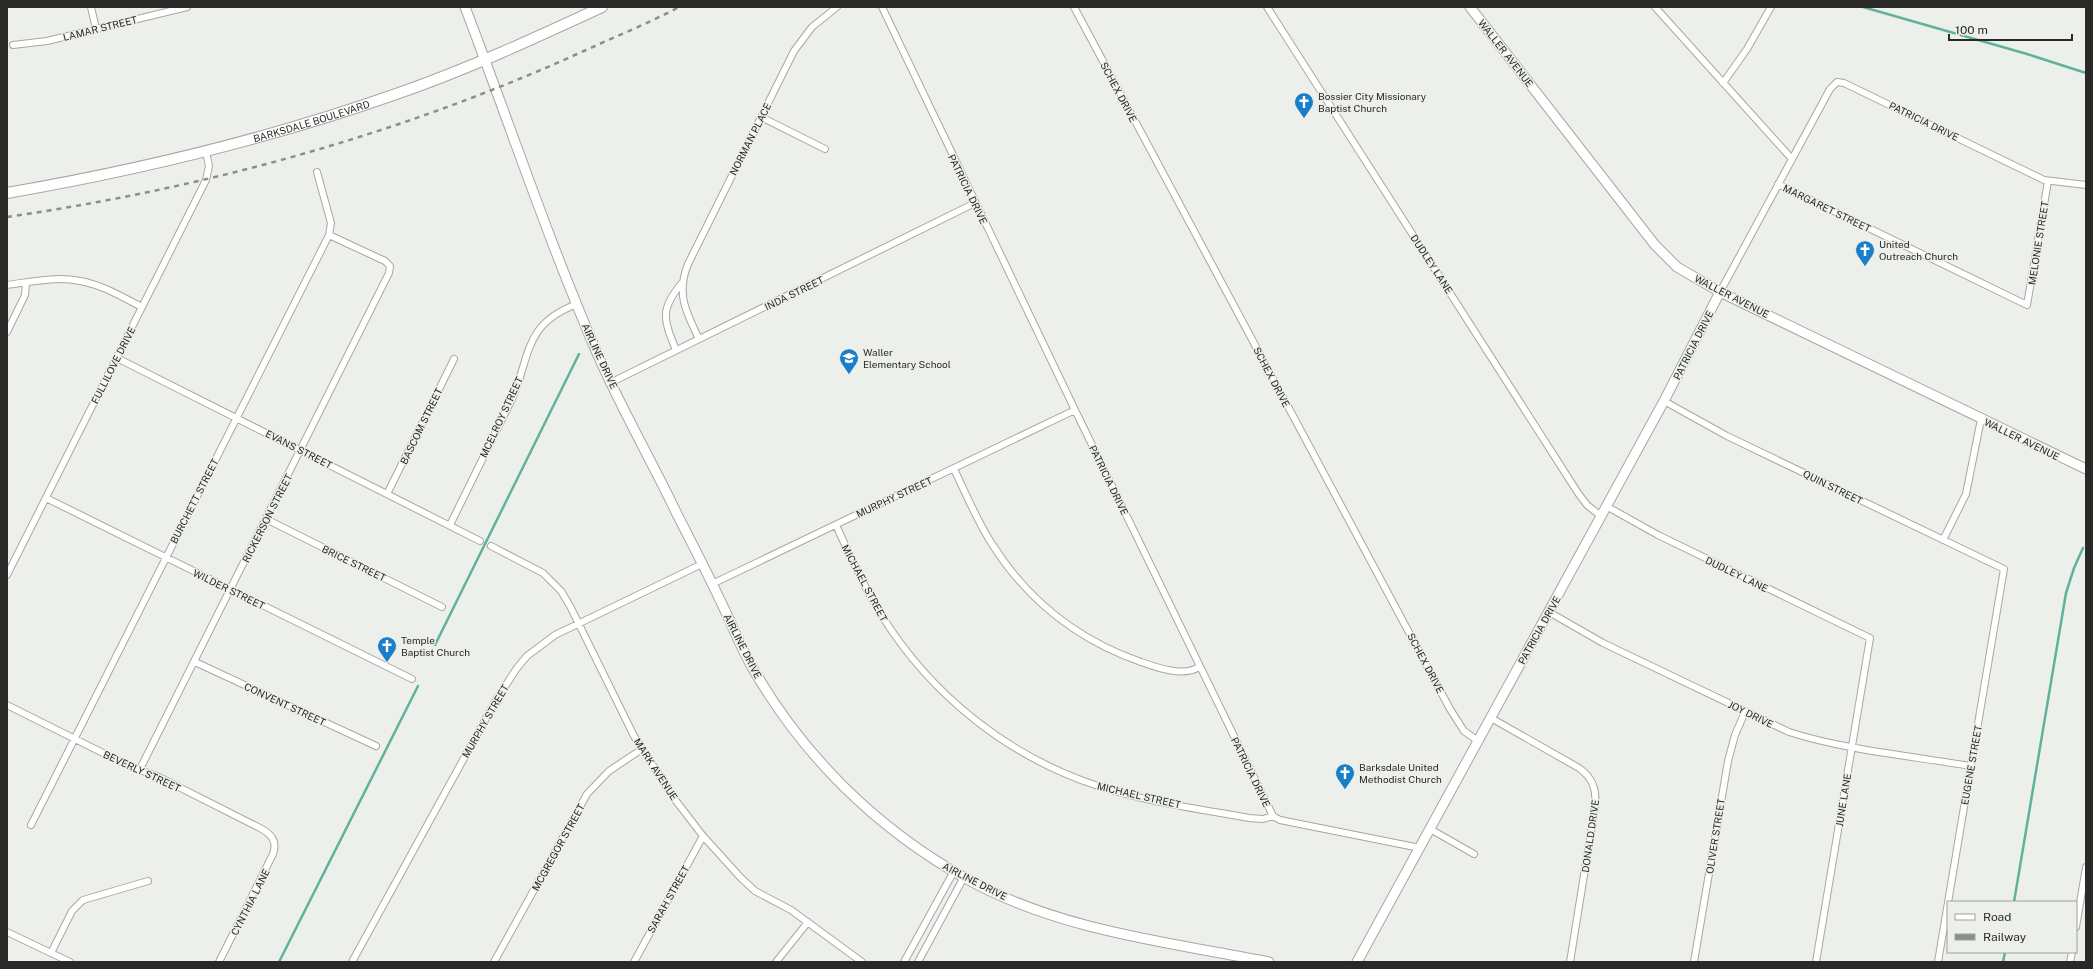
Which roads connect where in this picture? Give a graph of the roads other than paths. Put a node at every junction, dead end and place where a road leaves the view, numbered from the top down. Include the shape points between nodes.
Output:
1 (91, 7) edge
2 (187, 7) edge
3 (465, 7) edge
4 (602, 7) edge
5 (837, 7) edge
6 (882, 7) edge
7 (1074, 7) edge
8 (1267, 7) edge
9 (1470, 7) edge
10 (1655, 7) edge
11 (1771, 7) edge
12 (96, 29) junction
13 (13, 44) dead end
14 (485, 58) junction
15 (1723, 83) junction
16 (761, 117) junction
17 (824, 149) dead end
18 (206, 152) junction
19 (1792, 159) junction
20 (318, 172) dead end
21 (2048, 181) junction
22 (1778, 184) junction
23 (2086, 185) edge
24 (7, 193) edge
25 (975, 203) junction
26 (329, 235) junction
27 (26, 283) junction
28 (682, 283) junction
29 (7, 285) edge
30 (1720, 292) junction
31 (577, 304) junction
32 (2027, 305) joint
33 (142, 307) junction
34 (7, 332) edge
35 (699, 339) junction
36 (676, 350) junction
37 (117, 358) junction
38 (454, 359) dead end
39 (612, 382) junction
40 (1664, 401) junction
41 (1075, 410) junction
42 (237, 418) junction
43 (1981, 419) junction
44 (301, 450) junction
45 (954, 469) junction
46 (2086, 469) edge
47 (387, 494) junction
48 (46, 498) junction
49 (1606, 506) junction
50 (1601, 516) junction
51 (266, 519) junction
52 (450, 525) junction
53 (836, 525) junction
54 (1943, 540) junction
55 (480, 541) dead end
56 (491, 546) dead end
57 (166, 558) junction
58 (702, 564) junction
59 (2004, 569) joint
60 (7, 575) edge
61 (712, 584) junction
62 (230, 590) junction
63 (442, 607) dead end
64 (1548, 612) junction
65 (578, 623) junction
66 (1870, 638) joint
67 (195, 662) junction
68 (1199, 667) junction
69 (412, 679) dead end
70 (7, 705) edge
71 (1745, 712) junction
72 (1491, 718) junction
73 (74, 739) junction
74 (1478, 741) junction
75 (376, 746) dead end
76 (1852, 746) junction
77 (642, 749) junction
78 (1970, 766) junction
79 (140, 769) junction
80 (1273, 816) junction
81 (31, 825) dead end
82 (1430, 829) junction
83 (703, 836) junction
84 (274, 840) joint
85 (1420, 848) junction
86 (1474, 854) dead end
87 (2086, 867) edge
88 (954, 871) junction
89 (964, 877) junction
90 (148, 881) dead end
91 (1948, 901) edge
92 (1947, 907) edge
93 (2077, 921) edge
94 (808, 922) junction
95 (7, 932) edge
96 (51, 953) junction
97 (70, 962) edge
98 (219, 962) edge
99 (352, 962) edge
100 (494, 962) edge
101 (634, 962) edge
102 (776, 962) edge
103 (862, 962) edge
104 (904, 962) edge
105 (918, 962) edge
106 (1269, 962) edge
107 (1358, 962) edge
108 (1570, 962) edge
109 (1694, 962) edge
110 (1816, 962) edge
111 (1938, 962) edge

1 - 12 street
2 - 12 street, LAMAR STREET
3 - 14 street, AIRLINE DRIVE
4 - 14 main road, BARKSDALE BOULEVARD
5 - 16 street, NORMAN PLACE via 819,21 800,43
6 - 25 street, PATRICIA DRIVE
7 - 74 street, SCHEX DRIVE via 1450,709 1464,731
8 - 50 street, DUDLEY LANE via 1578,493 1587,505
9 - 30 street, WALLER AVENUE via 1655,245 1677,267
10 - 15 street
11 - 15 street via 1747,49
12 - 13 street, LAMAR STREET via 47,41
14 - 18 main road, BARKSDALE BOULEVARD via 446,76 354,109
14 - 31 street, AIRLINE DRIVE
15 - 19 street
16 - 17 street
16 - 28 street, NORMAN PLACE via 692,256
18 - 24 main road, BARKSDALE BOULEVARD via 133,170
18 - 33 street, FULLILOVE DRIVE via 209,166 206,180
19 - 21 street, PATRICIA DRIVE via 1832,87 1841,82
19 - 22 street, PATRICIA DRIVE
20 - 26 street, BURCHETT STREET via 331,223
21 - 23 street, PATRICIA DRIVE
21 - 32 street, MELONIE STREET
22 - 30 street, PATRICIA DRIVE
22 - 32 street, MARGARET STREET
25 - 35 street, INDA STREET
25 - 41 street, PATRICIA DRIVE
26 - 42 street, BURCHETT STREET
26 - 44 street, RICKERSON STREET via 385,261 390,266 388,278
27 - 29 street
27 - 33 street via 79,281 105,289
27 - 34 street via 25,295
28 - 35 street, NORMAN PLACE via 685,308
28 - 36 street, NORMAN PLACE via 671,297 665,320
30 - 40 street, PATRICIA DRIVE
30 - 43 street, WALLER AVENUE
31 - 39 street, AIRLINE DRIVE via 599,358
31 - 52 street, MCELROY STREET via 561,310 547,320 529,344 512,399
33 - 37 street, FULLILOVE DRIVE
35 - 36 street, INDA STREET
36 - 39 street, INDA STREET
37 - 42 street, EVANS STREET
37 - 48 street, FULLILOVE DRIVE
38 - 47 street, BASCOM STREET
39 - 58 street, AIRLINE DRIVE
40 - 49 street, PATRICIA DRIVE
40 - 54 street, QUIN STREET via 1727,436
41 - 45 street, MURPHY STREET
41 - 68 street, PATRICIA DRIVE
42 - 44 street, EVANS STREET
42 - 57 street, BURCHETT STREET
43 - 46 street, WALLER AVENUE
43 - 54 street via 1967,489
44 - 47 street, EVANS STREET
44 - 51 street, RICKERSON STREET
45 - 53 street, MURPHY STREET
45 - 68 street via 992,544 1026,589 1050,612 1086,638 1140,662 1180,671 1192,671
47 - 52 street, EVANS STREET
48 - 57 street, WILDER STREET
48 - 60 street, FULLILOVE DRIVE
49 - 50 street, PATRICIA DRIVE
49 - 66 street, DUDLEY LANE via 1658,535
50 - 64 street, PATRICIA DRIVE
51 - 62 street, RICKERSON STREET
51 - 63 street, BRICE STREET
52 - 55 street, EVANS STREET
53 - 61 street, MURPHY STREET
53 - 80 street, MICHAEL STREET via 872,599 904,649 958,706 1004,741 1030,757 1063,772 1115,791 1249,818 1263,819
54 - 59 street, QUIN STREET
56 - 65 street, MARK AVENUE via 549,577 566,598
57 - 62 street, WILDER STREET
57 - 73 street, BURCHETT STREET
58 - 61 street, AIRLINE DRIVE
58 - 65 street, MURPHY STREET
59 - 78 street, EUGENE STREET
61 - 88 street, AIRLINE DRIVE via 751,666 813,754 877,818
62 - 67 street, RICKERSON STREET
62 - 69 street, WILDER STREET
64 - 71 street, JOY DRIVE via 1603,643
64 - 72 street, PATRICIA DRIVE
65 - 77 street, MARK AVENUE
65 - 99 street, MURPHY STREET via 539,646 506,683
66 - 76 street, JUNE LANE
67 - 75 street, CONVENT STREET
67 - 79 street, RICKERSON STREET
68 - 80 street, PATRICIA DRIVE
70 - 73 street, BEVERLY STREET
71 - 76 street, JOY DRIVE via 1797,734
71 - 109 street, OLIVER STREET via 1728,761
72 - 74 street, PATRICIA DRIVE
72 - 108 street, DONALD DRIVE via 1579,768 1593,784 1595,807
73 - 79 street, BEVERLY STREET
73 - 81 street, BURCHETT STREET
74 - 82 street, PATRICIA DRIVE
76 - 78 street, JOY DRIVE
76 - 110 street, JUNE LANE
77 - 83 street, MARK AVENUE via 673,798
77 - 100 street, MCGREGOR STREET via 609,771 587,794
78 - 91 street, EUGENE STREET
79 - 84 street, BEVERLY STREET via 258,827
80 - 85 street, PATRICIA DRIVE via 1280,820
82 - 85 street, PATRICIA DRIVE
82 - 86 street
83 - 94 street, MARK AVENUE via 755,891
83 - 101 street, SARAH STREET
84 - 98 street, CYNTHIA LANE via 275,850 272,857
85 - 107 street, PATRICIA DRIVE
87 - 93 street
88 - 89 street, AIRLINE DRIVE
88 - 104 street
89 - 105 street
89 - 106 street, AIRLINE DRIVE via 1023,904 1094,927
90 - 96 street via 82,900 72,911
92 - 111 street, EUGENE STREET
94 - 102 street
94 - 103 street, MARK AVENUE
95 - 96 street
96 - 97 street

